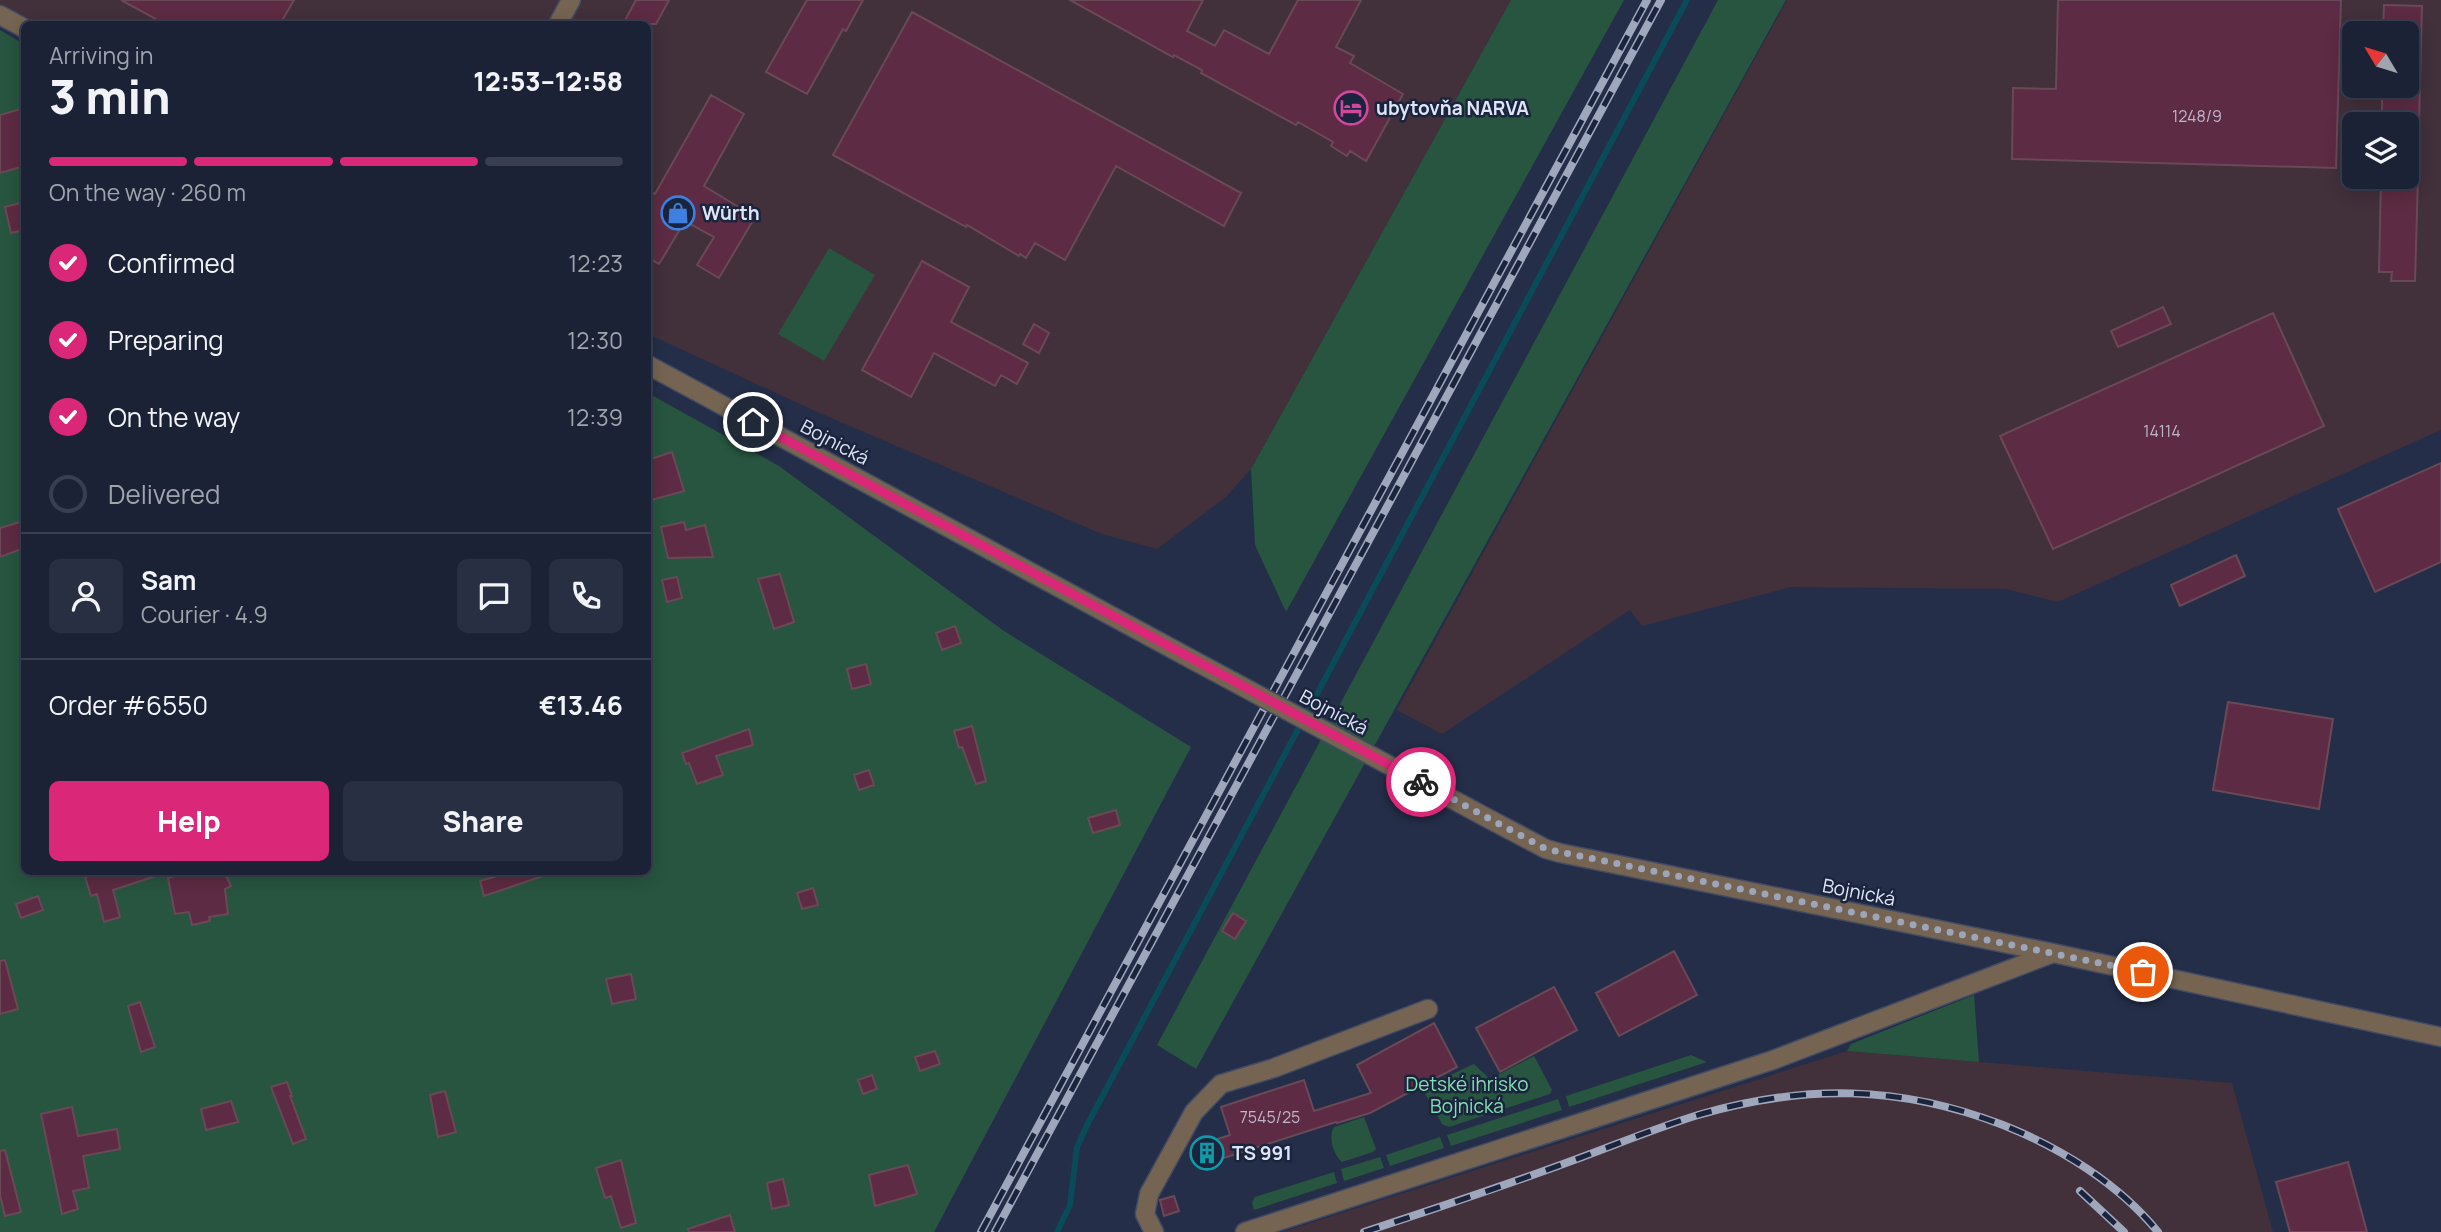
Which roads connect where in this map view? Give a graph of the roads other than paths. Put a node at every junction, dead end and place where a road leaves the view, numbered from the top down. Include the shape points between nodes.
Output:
1 (571, 0) edge
2 (0, 15) edge
3 (560, 21) edge
4 (21, 26) edge
5 (651, 367) edge
6 (2053, 953) junction
7 (1429, 1009) dead end
8 (2441, 1037) edge
9 (1154, 1232) edge
10 (1245, 1232) edge

1 - 3 street
2 - 4 street
5 - 6 street, Bojnická, bridge via 1546,849
6 - 8 street, Bojnická
6 - 10 street via 1773,1060
7 - 9 street via 1221,1084 1194,1112 1149,1194 1145,1214

